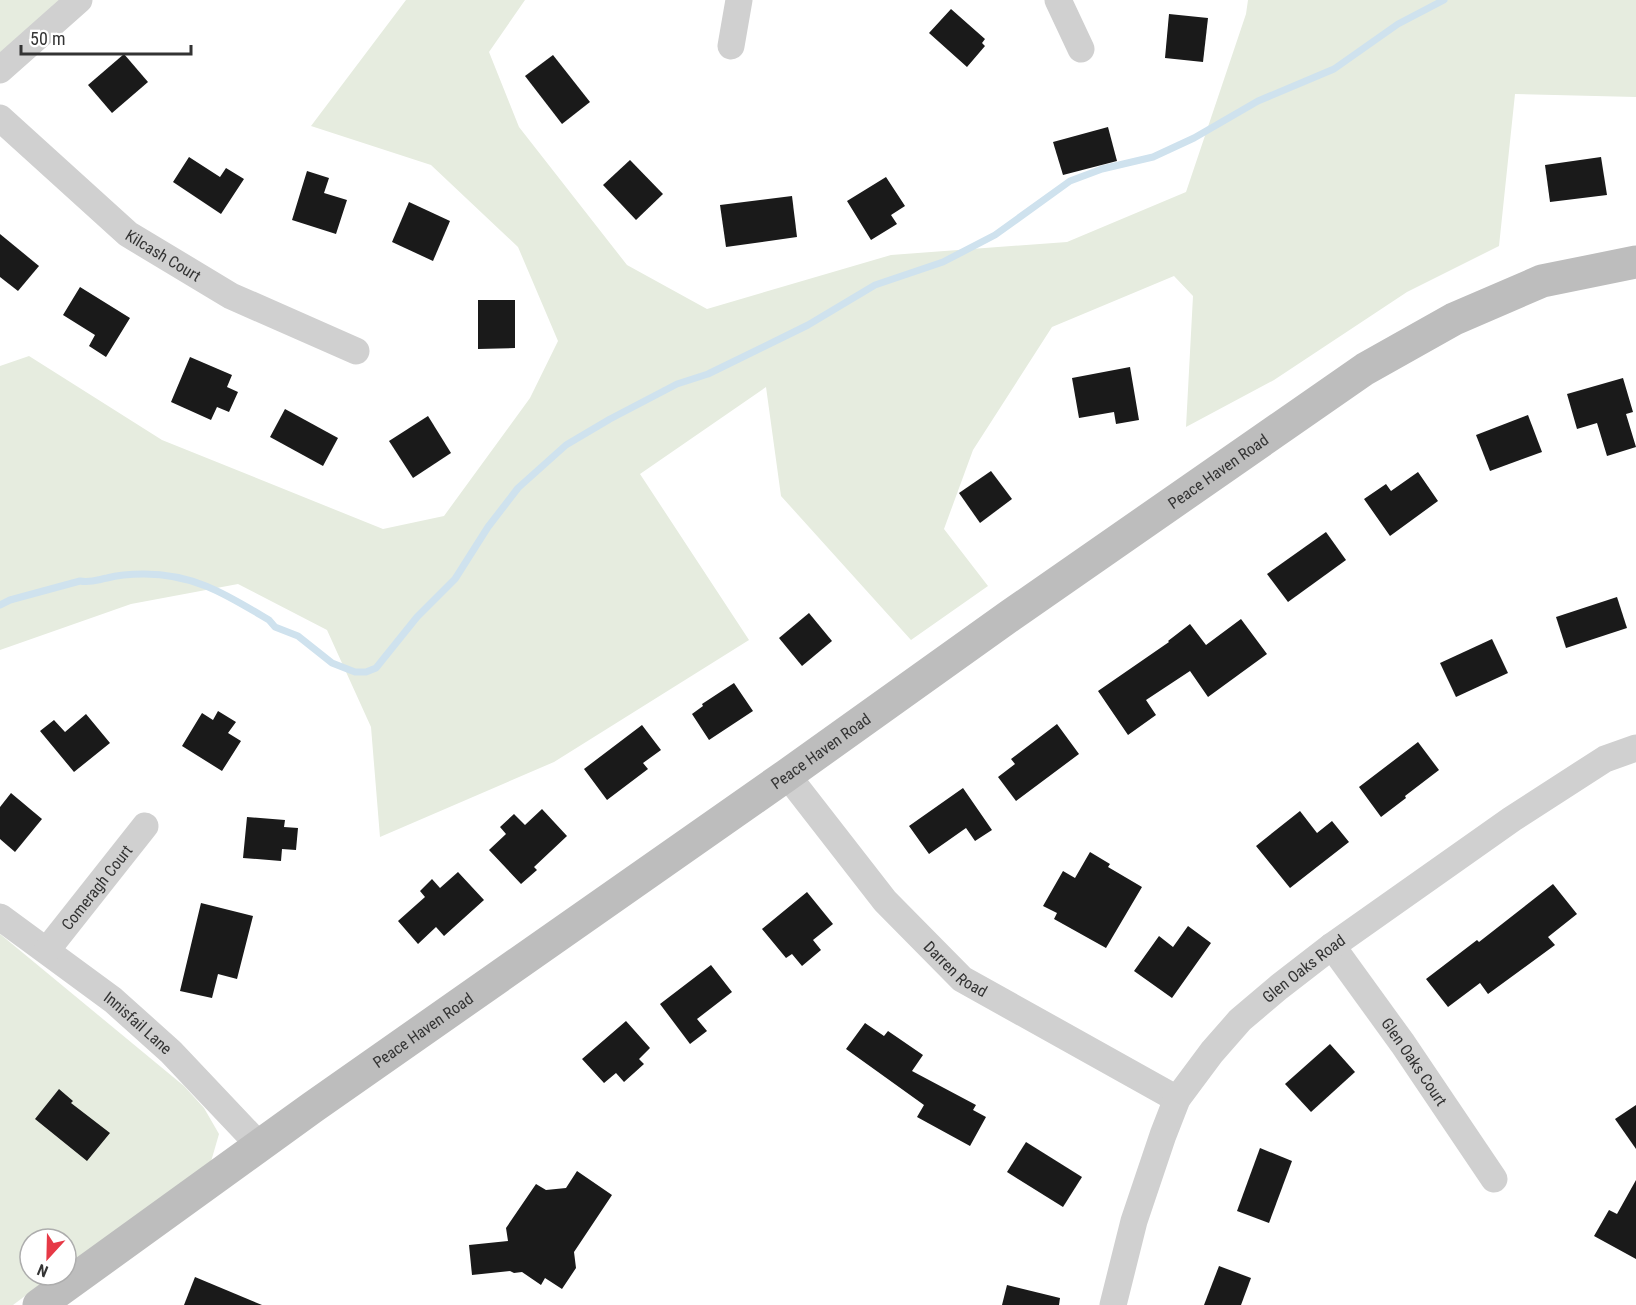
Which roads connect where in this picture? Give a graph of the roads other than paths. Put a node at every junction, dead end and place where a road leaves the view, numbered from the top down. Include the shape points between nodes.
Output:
1 (80, 0) edge
2 (739, 0) edge
3 (1058, 0) edge
4 (731, 45) dead end
5 (1081, 49) dead end
6 (0, 70) edge
7 (0, 118) edge
8 (1636, 262) edge
9 (356, 351) dead end
10 (1636, 748) edge
11 (787, 775) junction
12 (145, 826) dead end
13 (0, 917) edge
14 (1332, 946) junction
15 (47, 950) junction
16 (1178, 1099) junction
17 (260, 1146) junction
18 (1494, 1179) dead end
19 (39, 1305) edge
20 (1113, 1305) edge

1 - 6 street
2 - 4 street
3 - 5 street
7 - 9 street, Kilcash Court via 128,234 231,296
8 - 11 main road, Peace Haven Road via 1542,281 1454,319 1365,369
10 - 14 street, Glen Oaks Road via 1605,759 1512,819
11 - 16 street, Darren Road via 885,902 962,979
11 - 17 main road, Peace Haven Road
12 - 15 street, Comeragh Court
13 - 15 street, Innisfail Lane
14 - 16 street, Glen Oaks Road via 1240,1020
14 - 18 street, Glen Oaks Court
15 - 17 street, Innisfail Lane via 113,1000 171,1052
16 - 20 street, Glen Oaks Road via 1134,1221
17 - 19 main road, Peace Haven Road

